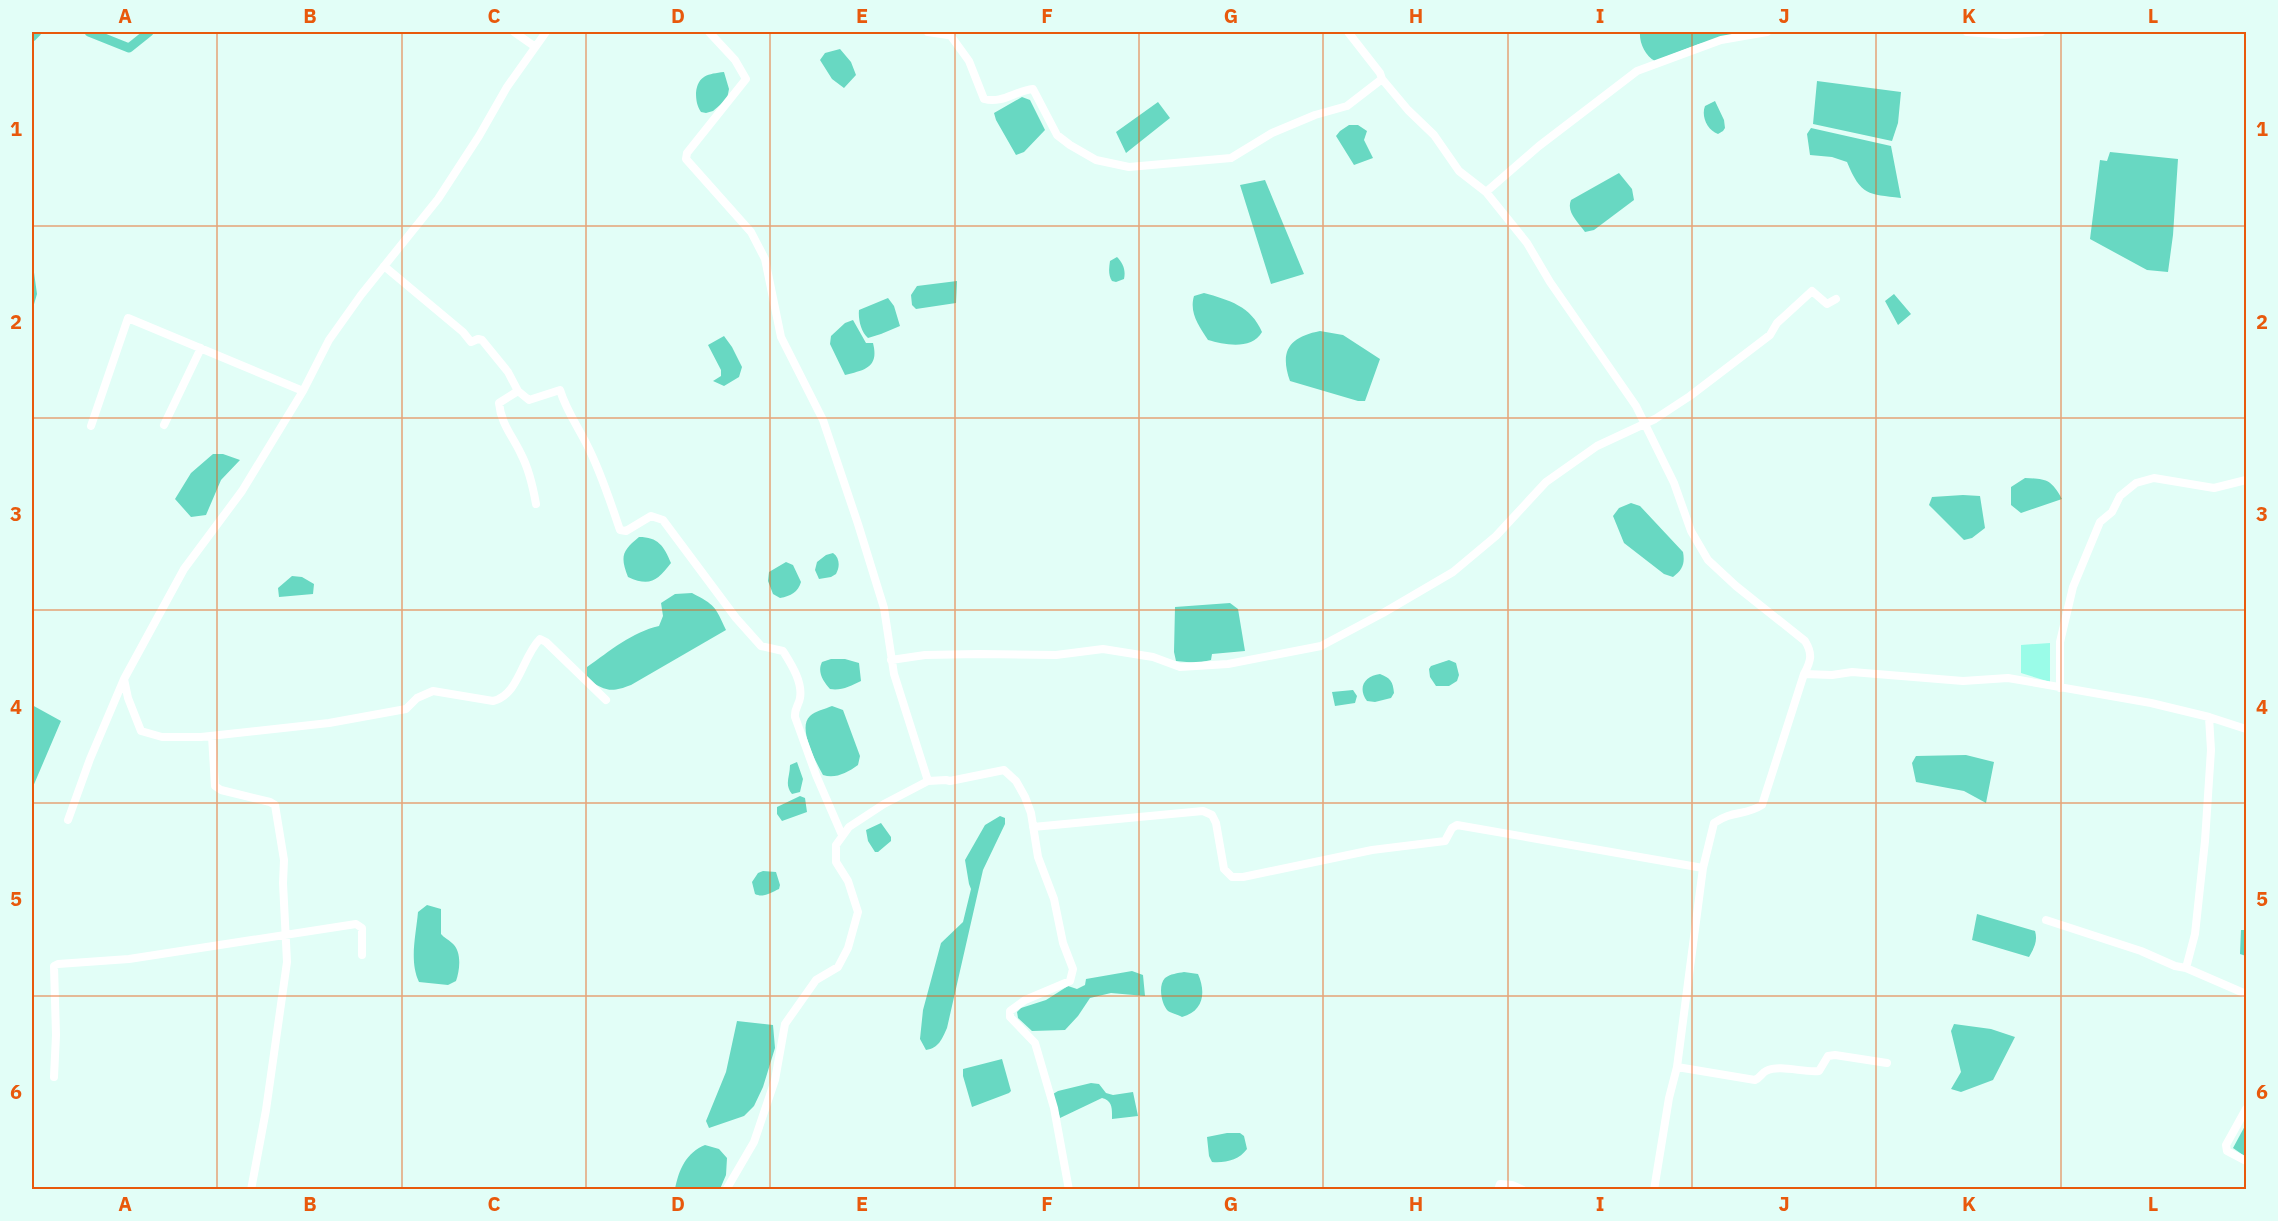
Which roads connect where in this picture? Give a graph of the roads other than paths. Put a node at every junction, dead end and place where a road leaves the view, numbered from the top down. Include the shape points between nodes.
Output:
1 (514, 32) edge
2 (546, 32) edge
3 (709, 32) edge
4 (928, 32) edge
5 (1348, 32) edge
6 (1767, 32) edge
7 (1966, 32) edge
8 (2041, 32) edge
9 (948, 33) edge
10 (534, 46) junction
11 (1382, 79) junction
12 (1486, 192) junction
13 (384, 266) junction
14 (1836, 299) dead end
15 (201, 348) junction
16 (303, 391) junction
17 (518, 391) junction
18 (1645, 423) junction
19 (164, 425) dead end
20 (91, 426) dead end
21 (2247, 480) edge
22 (536, 504) dead end
23 (891, 660) junction
24 (1804, 674) junction
25 (124, 679) junction
26 (2060, 688) junction
27 (606, 700) dead end
28 (2209, 717) junction
29 (2247, 729) edge
30 (212, 736) junction
31 (927, 781) junction
32 (68, 820) dead end
33 (1033, 827) junction
34 (842, 835) junction
35 (1703, 868) junction
36 (2046, 920) dead end
37 (286, 934) junction
38 (362, 956) dead end
39 (2186, 968) junction
40 (2247, 994) edge
41 (1887, 1063) dead end
42 (1677, 1067) junction
43 (54, 1077) dead end
44 (2247, 1109) edge
45 (2247, 1161) edge
46 (251, 1190) edge
47 (726, 1190) edge
48 (1069, 1190) edge
49 (1498, 1190) edge
50 (1523, 1190) edge
51 (1654, 1190) edge

1 - 10 street
2 - 10 street
3 - 23 street via 735,60 746,79 686,159 751,232 765,259 781,337 823,420 858,524 884,608
4 - 9 street
5 - 11 street
6 - 12 street via 1721,40 1637,70
7 - 8 street
9 - 11 street via 969,61 984,99 1000,100 1033,90 1057,135 1096,160 1129,167 1231,158 1272,133 1347,106
10 - 13 street via 438,199
11 - 12 street via 1434,135 1459,171
12 - 18 street via 1527,243
13 - 16 street via 329,340
13 - 17 street via 471,342 482,340
14 - 18 street via 1827,304 1812,291 1777,323 1770,335 1690,396
15 - 16 street
15 - 19 street
15 - 20 street via 128,318
16 - 25 street via 242,491 184,569
17 - 22 street via 499,403 500,417 522,455
17 - 34 street via 529,400 560,390 609,496 620,530 626,531 651,516 663,520 761,646 783,651 800,684 795,717
18 - 23 street via 1597,446 1546,482 1496,536 1453,572 1321,646 1228,664 1180,667 1153,657 1103,649 1056,655 925,655
18 - 24 street via 1674,483 1691,531 1708,560 1805,641 1811,661
21 - 26 street via 2214,488 2154,478 2136,483 2120,496 2112,512 2100,522 2073,587 2060,642
23 - 31 street
24 - 26 street via 1852,672 1963,681 2008,678
24 - 35 street via 1762,806 1714,822
25 - 30 street via 141,731 162,737
25 - 32 street
26 - 28 street
27 - 30 street via 540,639 509,693 501,699 433,691 417,698 406,709 329,723
28 - 29 street
28 - 39 street via 2211,750 2205,841 2195,934
30 - 37 street via 217,788 270,801 277,810 284,860
31 - 33 street via 950,782 1004,770 1025,797
31 - 34 street via 884,804
33 - 35 street via 1203,811 1212,815 1216,823 1224,869 1232,877 1243,878 1372,850 1444,841 1457,825
33 - 48 street via 1038,856 1073,969 1070,981 1025,1000 1010,1011 1010,1017 1035,1043 1054,1108
34 - 47 street via 836,845 836,862 848,881 858,912 848,948 838,967 816,980 785,1024 775,1080 754,1142
35 - 42 street
36 - 39 street
37 - 38 street via 356,924 362,928
37 - 43 street via 129,959 54,966
37 - 46 street via 283,998
39 - 40 street
41 - 42 street via 1835,1055 1828,1056 1820,1071 1782,1068 1766,1071 1755,1080
42 - 51 street
44 - 45 street via 2226,1145 2228,1151
49 - 50 street via 1500,1184

